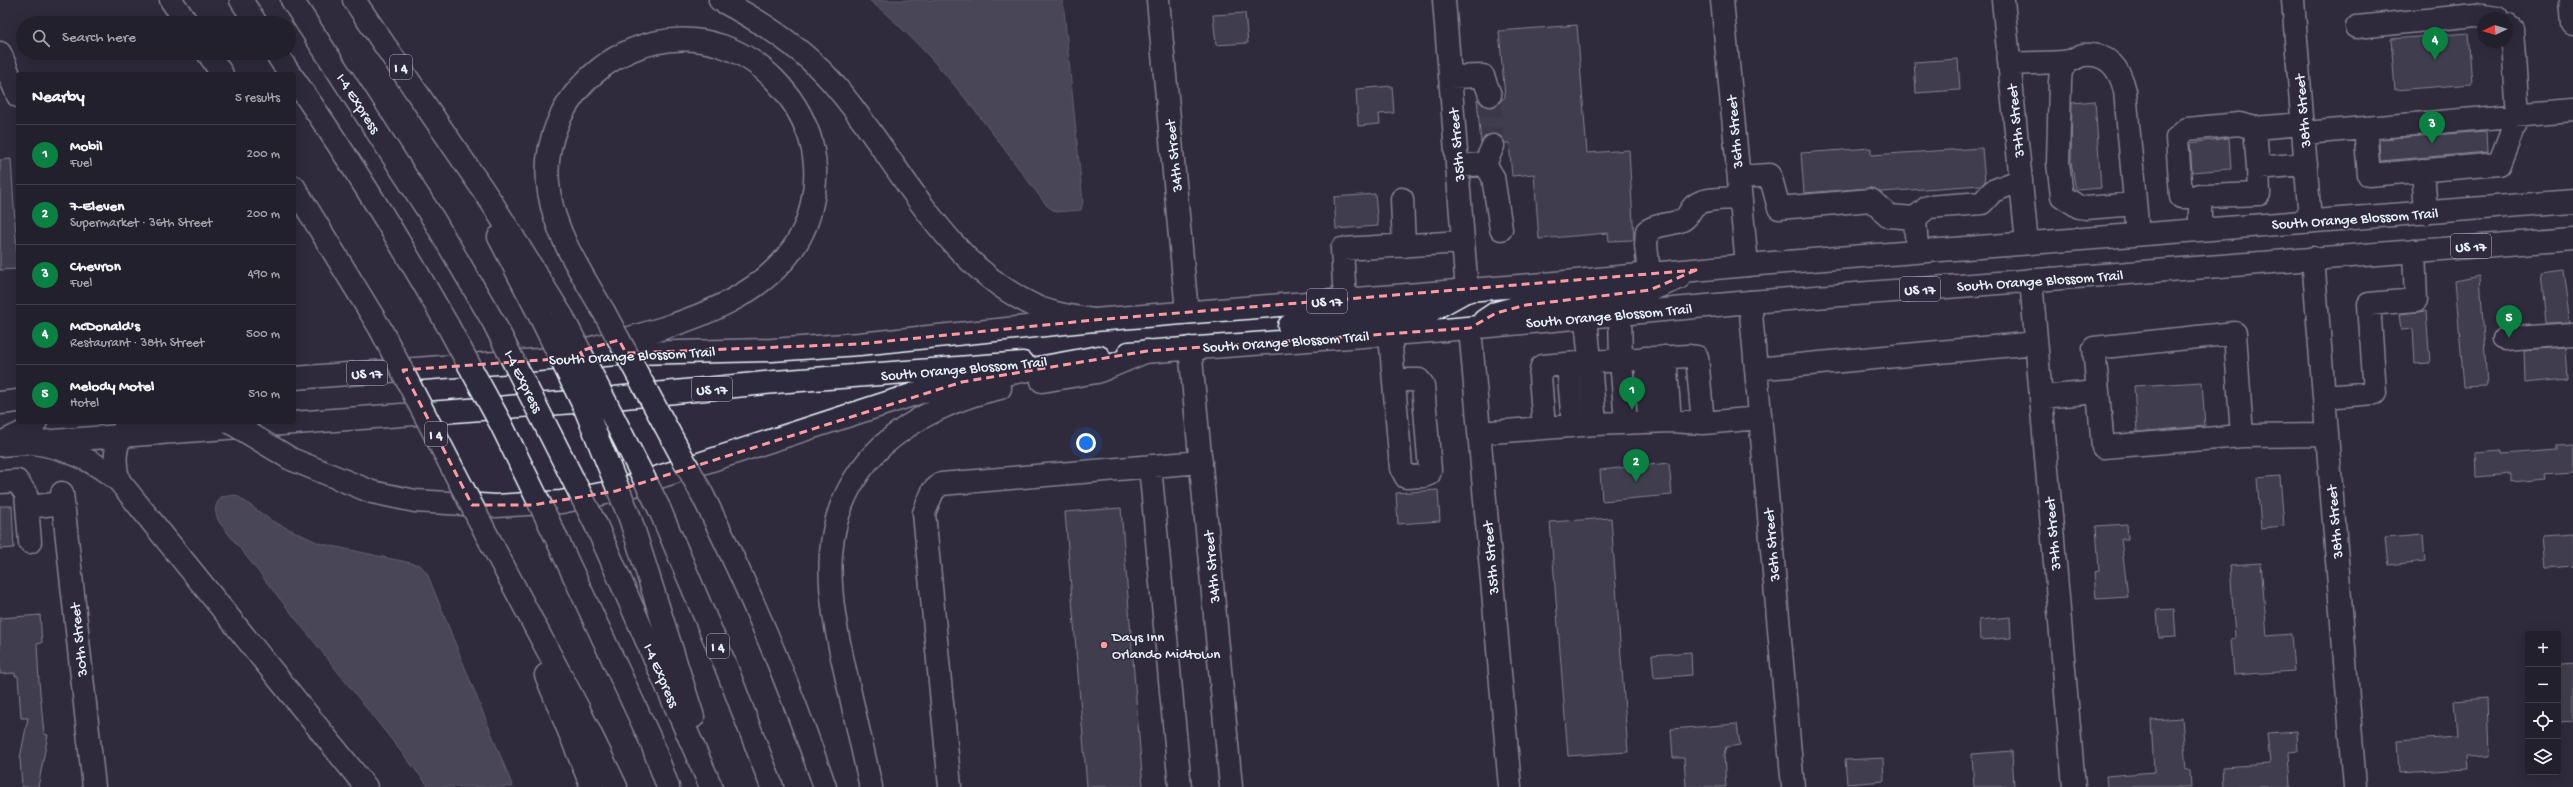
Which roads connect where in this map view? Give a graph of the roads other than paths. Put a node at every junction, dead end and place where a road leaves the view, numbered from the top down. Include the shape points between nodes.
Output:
1 (171, 0) edge
2 (241, 0) edge
3 (292, 0) edge
4 (354, 0) edge
5 (720, 0) edge
6 (1158, 0) edge
7 (1444, 0) edge
8 (1722, 0) edge
9 (2004, 0) edge
10 (2293, 0) edge
11 (2571, 0) edge
12 (2477, 15) edge
13 (183, 16) edge
14 (251, 16) edge
15 (2573, 23) edge
16 (2357, 27) dead end
17 (2513, 43) edge
18 (0, 53) edge
19 (213, 60) edge
20 (281, 60) edge
21 (2069, 61) junction
22 (2010, 64) junction
23 (221, 72) edge
24 (289, 72) edge
25 (1450, 77) junction
26 (296, 82) edge
27 (16, 91) edge
28 (1490, 95) tunnel mouth
29 (2573, 111) edge
30 (2518, 115) junction
31 (2255, 128) junction
32 (2365, 128) junction
33 (2303, 129) junction
34 (2306, 164) junction
35 (1457, 166) junction
36 (2258, 168) junction
37 (2423, 170) junction
38 (1739, 177) junction
39 (2021, 180) junction
40 (296, 190) edge
41 (2200, 196) junction
42 (1740, 198) junction
43 (1402, 200) dead end
44 (2573, 200) edge
45 (2136, 204) junction
46 (2426, 213) junction
47 (1915, 218) junction
48 (2310, 221) junction
49 (1501, 229) dead end
50 (2200, 229) junction
51 (2138, 234) junction
52 (2573, 239) edge
53 (1463, 242) junction
54 (2027, 243) junction
55 (1404, 246) junction
56 (2414, 251) junction
57 (1917, 252) junction
58 (2313, 258) junction
59 (1747, 265) junction
60 (1696, 270) junction
61 (1649, 274) junction
62 (2031, 280) junction
63 (1467, 291) junction
64 (1345, 300) junction
65 (1750, 302) junction
66 (1188, 312) junction
67 (1620, 314) junction
68 (551, 317) junction
69 (1586, 318) junction
70 (1094, 320) junction
71 (1470, 328) junction
72 (1390, 334) junction
73 (2573, 334) edge
74 (2504, 340) dead end
75 (2036, 343) junction
76 (1190, 348) junction
77 (1148, 351) junction
78 (1099, 357) junction
79 (1655, 358) junction
80 (550, 359) junction
81 (1621, 360) junction
82 (1590, 362) junction
83 (1568, 364) junction
84 (1756, 368) junction
85 (296, 378) edge
86 (1394, 380) dead end
87 (2097, 392) junction
88 (2041, 397) junction
89 (2324, 397) junction
90 (16, 401) edge
91 (0, 403) edge
92 (1760, 418) junction
93 (296, 419) edge
94 (1659, 421) junction
95 (1626, 423) junction
96 (1703, 423) junction
97 (207, 424) edge
98 (233, 424) edge
99 (1595, 424) junction
100 (1573, 426) junction
101 (1544, 428) junction
102 (124, 429) edge
103 (35, 432) edge
104 (1479, 433) junction
105 (2327, 435) junction
106 (2242, 436) junction
107 (0, 444) edge
108 (1201, 462) junction
109 (1150, 466) junction
110 (119, 481) junction
111 (0, 482) edge
112 (28, 507) junction
113 (490, 541) junction
114 (30, 542) dead end
115 (94, 787) edge
116 (366, 787) edge
117 (592, 787) edge
118 (616, 787) edge
119 (668, 787) edge
120 (711, 787) edge
121 (714, 787) edge
122 (772, 787) edge
123 (825, 787) edge
124 (871, 787) edge
125 (950, 787) edge
126 (1180, 787) edge
127 (1231, 787) edge
128 (1510, 787) edge
129 (1793, 787) edge
130 (2074, 787) edge
131 (2355, 787) edge

1 - 13 main road
2 - 14 main road
3 - 120 main road, I-4 Express, bridge via 434,220 494,323 596,525
4 - 68 main road, I 4 via 524,253
5 - 70 main road via 780,35 831,81 932,215 974,266 1014,295 1036,306 1062,315
6 - 66 main road, 34th Street
7 - 25 main road, 35th Street
8 - 38 main road, 36th Street
9 - 22 main road, 37th Street
10 - 33 main road, 38th Street
11 - 15 main road
12 - 16 main road
17 - 30 main road
18 - 27 main road
19 - 23 main road
20 - 24 main road
21 - 22 main road
21 - 45 main road via 2095,54 2117,67 2122,77
21 - 45 main road via 2061,70 2060,82 2058,163 2062,196 2079,207 2086,208
22 - 39 main road, 37th Street
25 - 28 main road via 1483,76
25 - 35 main road, 35th Street
26 - 119 main road, bridge via 342,148 398,238 501,424 556,535 651,741
29 - 30 main road
30 - 32 main road
30 - 37 main road via 2499,164
31 - 33 main road
31 - 36 main road
31 - 41 main road via 2239,124 2187,129 2177,138 2180,198
32 - 33 main road
32 - 37 main road via 2369,175
33 - 34 main road, 38th Street
34 - 36 main road
34 - 48 main road, 38th Street
35 - 49 main road via 1489,155
35 - 53 main road, 35th Street
36 - 41 main road via 2259,194
37 - 46 main road
38 - 42 main road, 36th Street
38 - 47 main road via 1770,174 1778,208 1871,200 1889,216
39 - 47 main road via 1993,191 1982,203 1928,208
39 - 54 main road, 37th Street
40 - 113 main road, I 4, bridge via 380,328
41 - 50 main road
42 - 59 main road, 36th Street
42 - 61 main road via 1703,202 1694,206 1688,217 1680,222 1652,227 1647,231
43 - 55 main road
44 - 46 main road, South Orange Blossom Trail / US 17
45 - 51 main road
46 - 48 main road, South Orange Blossom Trail / US 17
47 - 57 main road
48 - 50 main road, South Orange Blossom Trail / US 17
50 - 51 main road, South Orange Blossom Trail / US 17
51 - 54 main road, South Orange Blossom Trail / US 17
52 - 56 main road, South Orange Blossom Trail / US 17
53 - 55 main road
53 - 63 main road, 35th Street
54 - 57 main road, South Orange Blossom Trail / US 17
55 - 64 main road via 1342,249
56 - 58 main road, South Orange Blossom Trail / US 17
56 - 89 main road via 2416,300 2369,304 2375,393
57 - 59 main road, South Orange Blossom Trail / US 17
58 - 62 main road, South Orange Blossom Trail / US 17
58 - 89 main road, 38th Street
59 - 60 main road, South Orange Blossom Trail / US 17
60 - 61 main road, South Orange Blossom Trail / US 17
60 - 71 main road via 1650,290 1526,304 1496,313
61 - 63 main road, South Orange Blossom Trail / US 17
62 - 65 main road, South Orange Blossom Trail / US 17
62 - 75 main road, 37th Street
63 - 64 main road, South Orange Blossom Trail / US 17
63 - 76 main road via 1422,315 1252,331
64 - 66 main road, South Orange Blossom Trail / US 17
65 - 67 main road, South Orange Blossom Trail / US 17
65 - 84 main road, 36th Street
66 - 70 main road, South Orange Blossom Trail / US 17
67 - 69 main road, South Orange Blossom Trail / US 17
67 - 81 main road
68 - 121 main road, bridge via 630,518
68 - 122 main road, I 4, bridge via 659,508 720,650
69 - 71 main road, South Orange Blossom Trail / US 17
69 - 82 main road
70 - 80 main road, South Orange Blossom Trail / US 17 via 859,344 772,350 632,352
71 - 72 main road, South Orange Blossom Trail / US 17
71 - 104 main road, 35th Street
72 - 76 main road, South Orange Blossom Trail / US 17
72 - 86 main road
73 - 74 main road
75 - 84 main road
75 - 88 main road, 37th Street
76 - 77 main road, South Orange Blossom Trail / US 17
76 - 108 main road, 34th Street
77 - 78 main road, South Orange Blossom Trail / US 17
77 - 124 main road via 1097,372 1000,388 957,401 899,432 858,474 842,506 834,531 830,553 830,588 835,626
78 - 93 main road, South Orange Blossom Trail / US 17 via 775,382 574,402
78 - 98 main road, bridge via 931,389 616,491 561,502 496,506 408,500 367,490 291,459
79 - 81 main road
79 - 94 main road
79 - 96 main road via 1697,357
80 - 85 main road, South Orange Blossom Trail / US 17
80 - 123 main road, bridge via 672,325 717,308 766,278 793,248 807,224 813,198 815,167 810,137 797,109 785,91 766,71 739,54 716,44 688,40 640,47 615,58 594,72 577,90 563,112 549,154 549,192 562,237 604,312 701,492 757,613
81 - 82 main road
81 - 95 main road
82 - 83 main road
82 - 99 main road
83 - 100 main road
83 - 101 main road via 1542,366 1540,376
84 - 92 main road, 36th Street
87 - 88 main road
87 - 106 main road via 2103,447
87 - 106 main road via 2094,348 2235,333
88 - 130 main road, 37th Street
89 - 105 main road, 38th Street
90 - 91 main road
92 - 96 main road
92 - 129 main road, 36th Street
94 - 95 main road
94 - 96 main road
95 - 99 main road
97 - 102 main road, South Orange Blossom Trail / US 17
99 - 100 main road
100 - 101 main road
101 - 104 main road
102 - 103 main road, South Orange Blossom Trail / US 17
102 - 110 main road via 115,463
103 - 107 main road, South Orange Blossom Trail / US 17
103 - 110 main road via 80,455
104 - 128 main road, 35th Street
105 - 106 main road
105 - 131 main road, 38th Street
108 - 109 main road
108 - 127 main road, 34th Street
109 - 125 main road via 941,484 933,491 924,513
109 - 126 main road
110 - 116 main road
111 - 112 main road via 16,481 26,494
112 - 114 main road
112 - 115 main road, 30th Street via 62,498
113 - 117 main road, I 4 via 581,755
113 - 118 main road via 578,708

